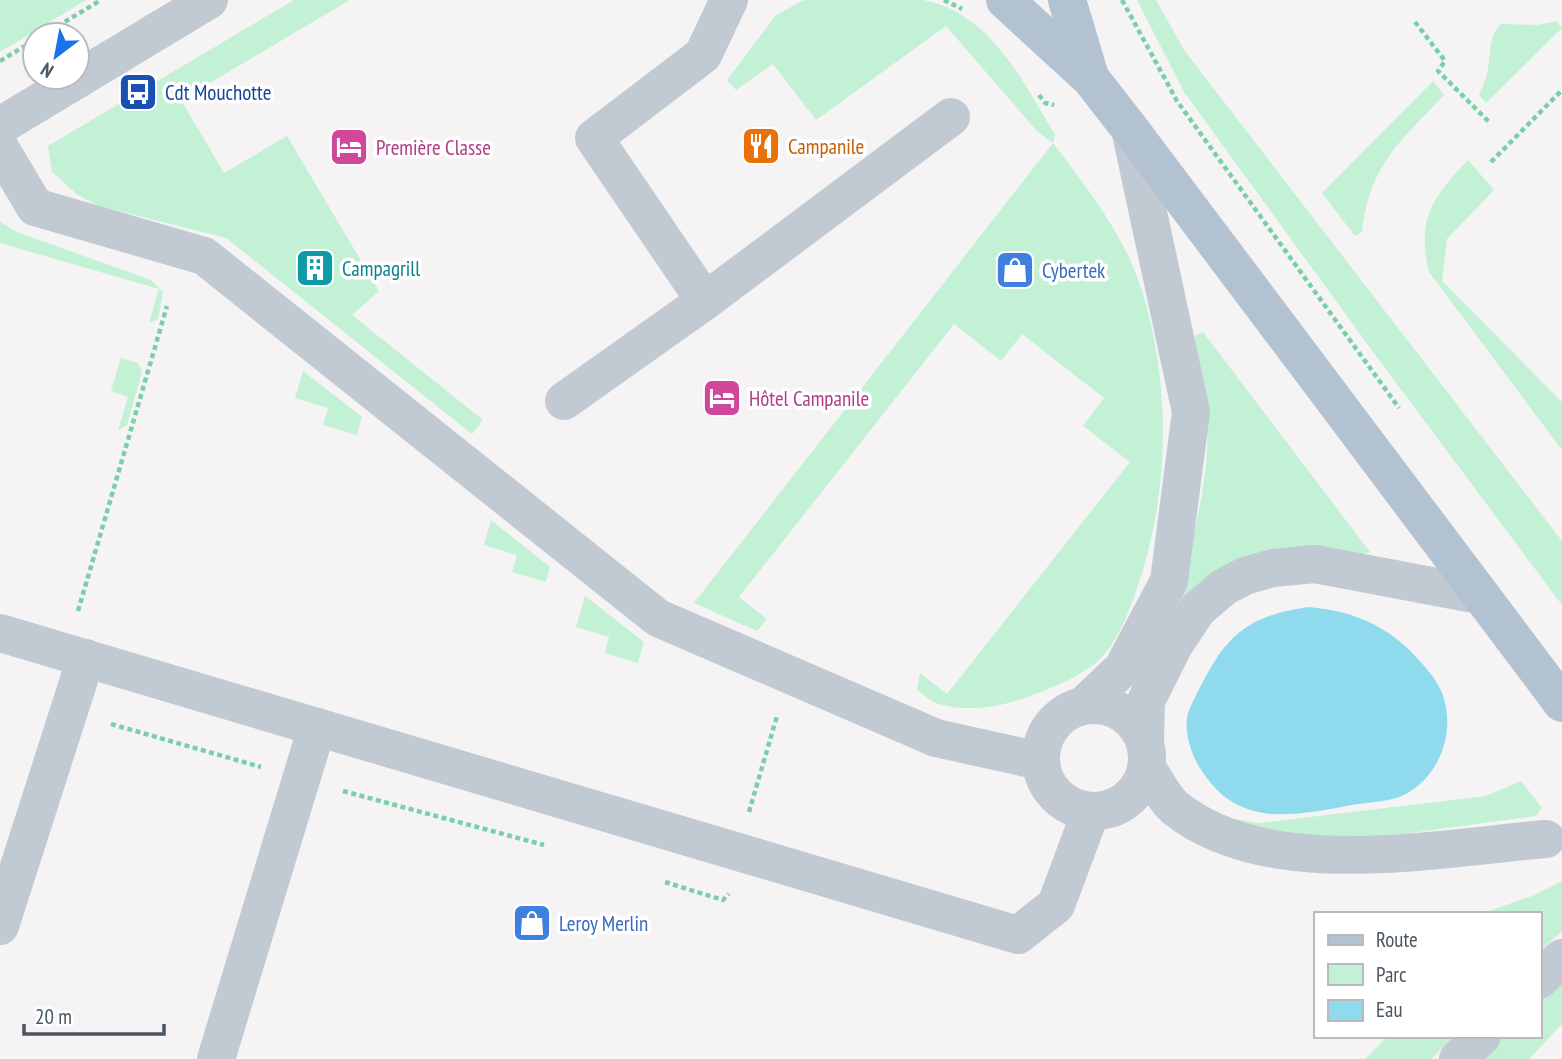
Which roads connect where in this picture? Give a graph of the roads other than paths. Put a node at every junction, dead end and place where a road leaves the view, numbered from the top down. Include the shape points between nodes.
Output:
1 (209, 0) edge
2 (729, 0) edge
3 (1005, 0) edge
4 (1067, 0) edge
5 (1091, 79) junction
6 (951, 117) dead end
7 (0, 126) edge
8 (1130, 129) junction
9 (0, 148) edge
10 (705, 301) junction
11 (565, 401) dead end
12 (1479, 595) junction
13 (0, 634) edge
14 (86, 658) junction
15 (1562, 703) edge
16 (1084, 705) junction
17 (317, 727) junction
18 (1146, 755) junction
19 (1040, 761) junction
20 (1091, 811) junction
21 (1546, 839) dead end
22 (0, 926) edge
23 (1562, 958) edge
24 (1541, 978) edge
25 (1480, 1038) edge
26 (216, 1059) edge
27 (1458, 1059) edge

1 - 7 street
2 - 10 street via 703,55 594,138
3 - 5 main road
4 - 5 main road
5 - 8 main road
6 - 10 street
8 - 12 main road
8 - 16 street via 1191,412 1169,581 1123,668
9 - 19 street via 35,207 204,256 659,618 936,738
10 - 11 street
12 - 15 main road
12 - 18 street via 1315,564 1245,576 1198,609 1174,645 1146,701
13 - 14 street
14 - 17 street
14 - 22 street
16 - 18 street via 1115,708 1128,717
16 - 19 street via 1057,719 1047,731
17 - 20 street via 1018,935 1056,905
17 - 26 street
18 - 20 street via 1132,795 1107,810
18 - 21 street via 1172,805 1206,828 1240,842 1286,852 1329,857
19 - 20 street via 1051,790 1062,801
23 - 24 street
25 - 27 street

